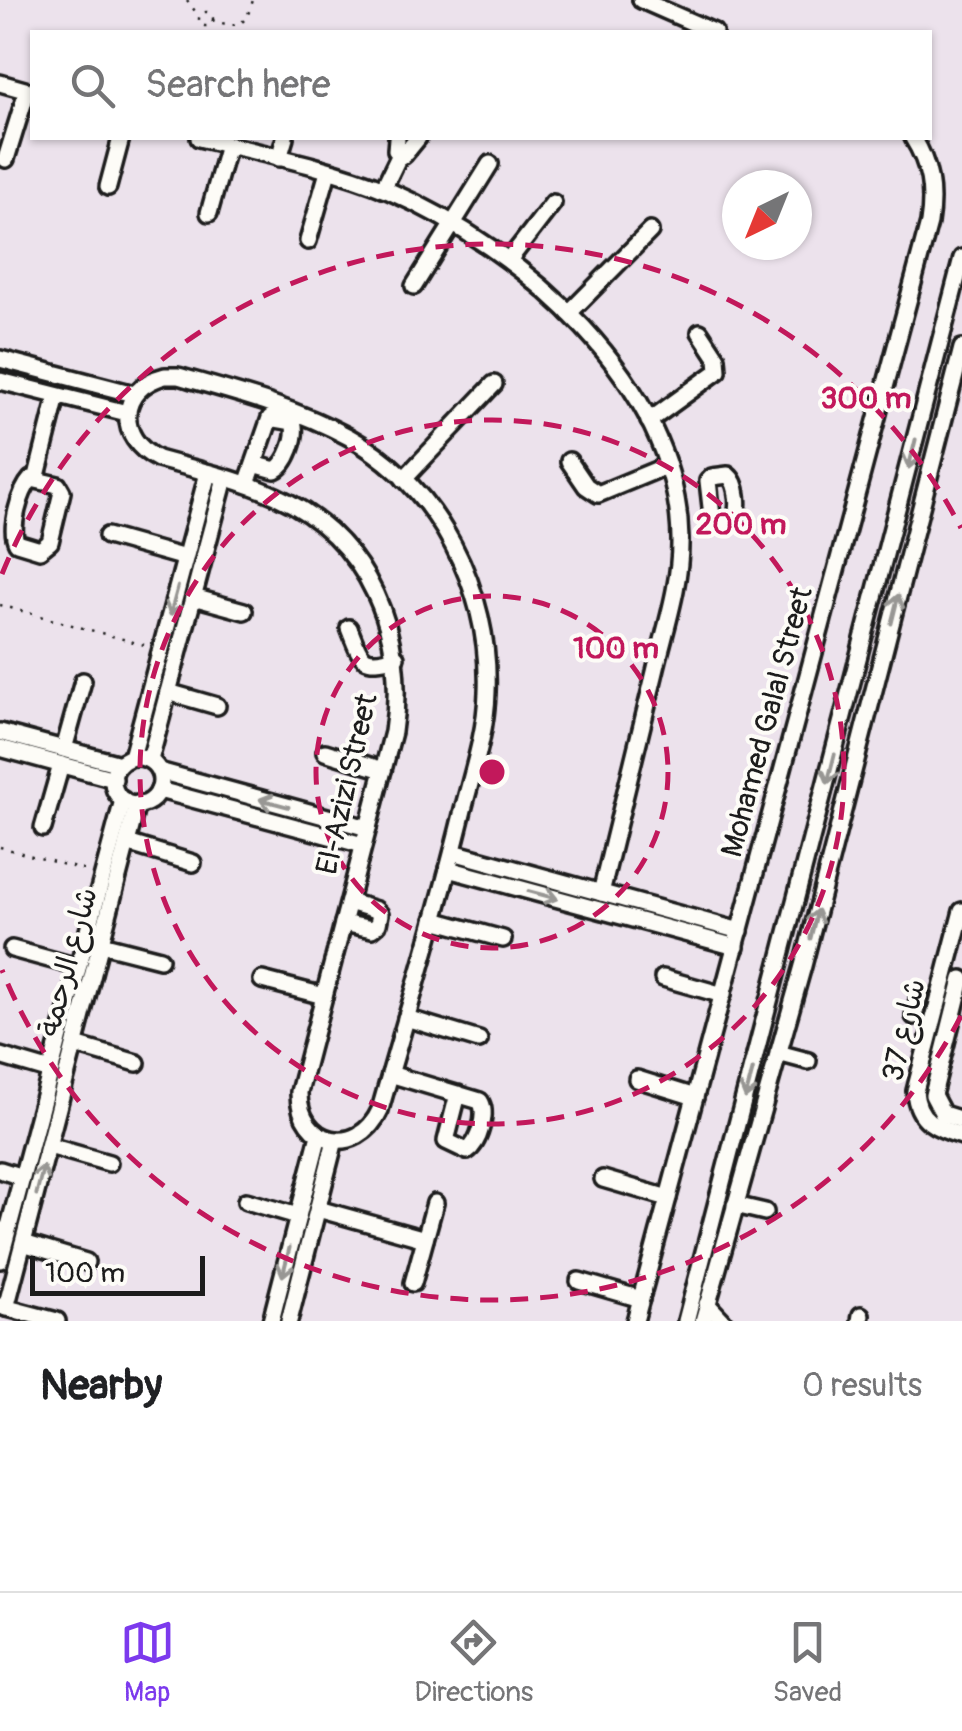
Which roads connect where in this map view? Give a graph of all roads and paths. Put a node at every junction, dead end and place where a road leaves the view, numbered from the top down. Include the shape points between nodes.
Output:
1 (187, 0) edge
2 (254, 0) edge
3 (641, 0) edge
4 (200, 15) junction
5 (212, 20) junction
6 (205, 25) junction
7 (204, 30) edge
8 (709, 30) edge
9 (0, 83) edge
10 (30, 91) edge
11 (120, 140) edge
12 (208, 140) edge
13 (284, 140) edge
14 (397, 140) edge
15 (417, 140) edge
16 (914, 140) edge
17 (228, 145) junction
18 (400, 154) junction
19 (278, 158) junction
20 (6, 160) dead end
21 (490, 164) dead end
22 (328, 172) junction
23 (108, 187) dead end
24 (384, 189) junction
25 (554, 203) dead end
26 (209, 213) dead end
27 (453, 222) junction
28 (650, 231) dead end
29 (308, 241) dead end
30 (962, 258) edge
31 (509, 260) junction
32 (414, 286) dead end
33 (570, 312) junction
34 (700, 332) dead end
35 (962, 348) edge
36 (0, 359) edge
37 (0, 381) edge
38 (494, 384) dead end
39 (134, 394) junction
40 (57, 396) junction
41 (128, 413) junction
42 (649, 421) junction
43 (569, 461) dead end
44 (254, 464) dead end
45 (666, 466) junction
46 (208, 473) junction
47 (224, 478) junction
48 (404, 479) junction
49 (36, 480) junction
50 (248, 484) junction
51 (710, 500) dead end
52 (677, 506) junction
53 (107, 536) dead end
54 (185, 558) junction
55 (193, 597) junction
56 (0, 605) edge
57 (244, 611) dead end
58 (350, 628) dead end
59 (160, 650) junction
60 (396, 657) junction
61 (83, 681) dead end
62 (168, 692) junction
63 (217, 706) dead end
64 (0, 732) edge
65 (0, 748) edge
66 (325, 752) dead end
67 (62, 757) junction
68 (154, 766) junction
69 (122, 767) junction
70 (383, 770) junction
71 (159, 790) junction
72 (130, 802) junction
73 (42, 828) dead end
74 (368, 828) junction
75 (127, 844) junction
76 (363, 846) junction
77 (0, 847) edge
78 (454, 852) junction
79 (193, 863) dead end
80 (448, 869) junction
81 (102, 875) junction
82 (601, 893) junction
83 (348, 902) junction
84 (962, 911) edge
85 (434, 920) junction
86 (343, 923) junction
87 (503, 939) dead end
88 (738, 939) junction
89 (101, 944) junction
90 (12, 949) dead end
91 (160, 959) dead end
92 (782, 960) junction
93 (803, 966) junction
94 (78, 967) junction
95 (663, 978) dead end
96 (962, 979) edge
97 (262, 980) dead end
98 (722, 995) junction
99 (324, 996) junction
100 (917, 1004) dead end
101 (936, 1010) junction
102 (958, 1012) edge
103 (406, 1018) junction
104 (479, 1040) dead end
105 (75, 1045) junction
106 (778, 1053) junction
107 (0, 1056) edge
108 (808, 1061) dead end
109 (137, 1063) dead end
110 (50, 1071) junction
111 (390, 1074) junction
112 (637, 1079) dead end
113 (458, 1094) dead end
114 (695, 1096) junction
115 (962, 1120) edge
116 (962, 1136) edge
117 (327, 1138) junction
118 (49, 1146) junction
119 (109, 1163) dead end
120 (0, 1170) edge
121 (22, 1177) junction
122 (603, 1179) dead end
123 (668, 1198) junction
124 (246, 1201) dead end
125 (436, 1203) dead end
126 (736, 1204) junction
127 (318, 1209) junction
128 (765, 1212) dead end
129 (298, 1216) junction
130 (6, 1220) edge
131 (426, 1239) junction
132 (24, 1243) junction
133 (0, 1260) edge
134 (86, 1262) dead end
135 (579, 1281) dead end
136 (413, 1283) dead end
137 (641, 1299) junction
138 (707, 1304) junction
139 (3, 1307) edge
140 (56, 1321) edge
141 (271, 1321) edge
142 (289, 1321) edge
143 (635, 1321) edge
144 (686, 1321) edge
145 (702, 1321) edge
146 (723, 1321) edge

1 - 4 path
2 - 5 path via 240,24
3 - 8 street
4 - 5 path via 210,13
4 - 6 path
5 - 6 path
6 - 7 path
9 - 10 street
10 - 20 street
11 - 23 street
12 - 17 street
13 - 19 street
14 - 18 street
15 - 18 street via 408,154
16 - 88 street, Mohamed Galal Street via 932,186 929,223
17 - 19 street
17 - 26 street
18 - 24 street
19 - 22 street
21 - 27 street
22 - 24 street
22 - 29 street
24 - 27 street
25 - 31 street
27 - 31 street
27 - 32 street
28 - 33 street
30 -> 92 street
31 - 33 street
33 - 42 street
34 - 42 street via 718,371
93 -> 35 street
36 - 39 street
37 - 40 street
38 - 48 street
39 - 41 street
39 - 48 street via 153,379 178,376 240,394 350,438
40 - 41 street
40 - 49 street
41 - 46 street, El-Azizi Street via 128,428 145,453
42 - 45 street
43 - 45 street via 598,494
44 - 50 street
45 - 52 street
46 - 47 street, El-Azizi Street
46 - 54 street
47 - 50 street, El-Azizi Street
47 - 55 street
48 - 78 street via 462,562 487,659 484,727
49 - 49 street via 25,485 13,536 17,544 40,550 50,542 62,492
50 - 60 street, El-Azizi Street via 306,511 344,544 383,608
51 - 52 street
52 - 82 street via 674,592
53 - 54 street
54 -> 59 street
55 - 57 street
55 - 62 street
56 - 59 path
58 - 60 street via 365,661
59 - 69 street
60 - 70 street, El-Azizi Street via 397,707
61 - 67 street
62 - 63 street
62 - 68 street
64 - 67 street
65 - 67 street
66 - 70 street
67 - 69 street
67 - 73 street
68 - 69 street
68 - 71 street
74 -> 68 street
69 - 72 street
70 - 74 street, El-Azizi Street
71 - 72 street via 151,800
71 - 76 street
72 - 75 street, شارع الرحمة
72 - 81 street, شارع الرحمة
74 - 76 street, El-Azizi Street
75 - 79 street
75 - 89 street, شارع الرحمة
76 - 83 street, El-Azizi Street
77 - 81 path
78 - 80 street
78 - 82 street
80 - 85 street
80 -> 88 street
81 - 94 street, شارع الرحمة
82 - 88 street
83 - 86 street, El-Azizi Street
83 - 86 street via 376,910 378,924 372,929
84 - 101 street, شارع 37
85 - 87 street
85 - 103 street
86 - 99 street, El-Azizi Street
88 - 98 street, Mohamed Galal Street
89 - 91 street
89 - 105 street, شارع الرحمة
90 - 94 street
92 - 93 street
92 -> 144 street
93 - 106 street
94 - 110 street, شارع الرحمة
95 - 98 street
96 - 102 street, شارع 37
97 - 99 street
98 - 114 street, Mohamed Galal Street
99 - 117 street, El-Azizi Street via 298,1092 302,1116
100 - 101 street
101 - 116 street, شارع 37 via 915,1100 927,1121
102 - 115 street, شارع 37 via 933,1095 944,1114
103 - 104 street
103 - 111 street
105 - 109 street
105 - 118 street, شارع الرحمة
106 - 108 street
106 - 126 street
107 - 110 street
110 - 121 street, شارع الرحمة
111 - 113 street
111 - 117 street via 375,1121 358,1136
112 - 114 street
114 - 123 street, Mohamed Galal Street
117 - 127 street
117 - 129 street
118 - 119 street
132 -> 118 street, شارع الرحمة
120 - 121 street
121 - 130 street, شارع الرحمة
122 - 123 street
123 - 137 street, Mohamed Galal Street
124 - 129 street
125 - 131 street
126 - 128 street
126 - 138 street
127 - 131 street
127 - 142 street
129 -> 141 street
130 - 133 street, شارع الرحمة
131 - 136 street
132 - 134 street
132 - 139 street, شارع الرحمة
135 - 137 street
137 - 143 street, Mohamed Galal Street
138 - 145 street
138 - 146 street
139 - 140 street

